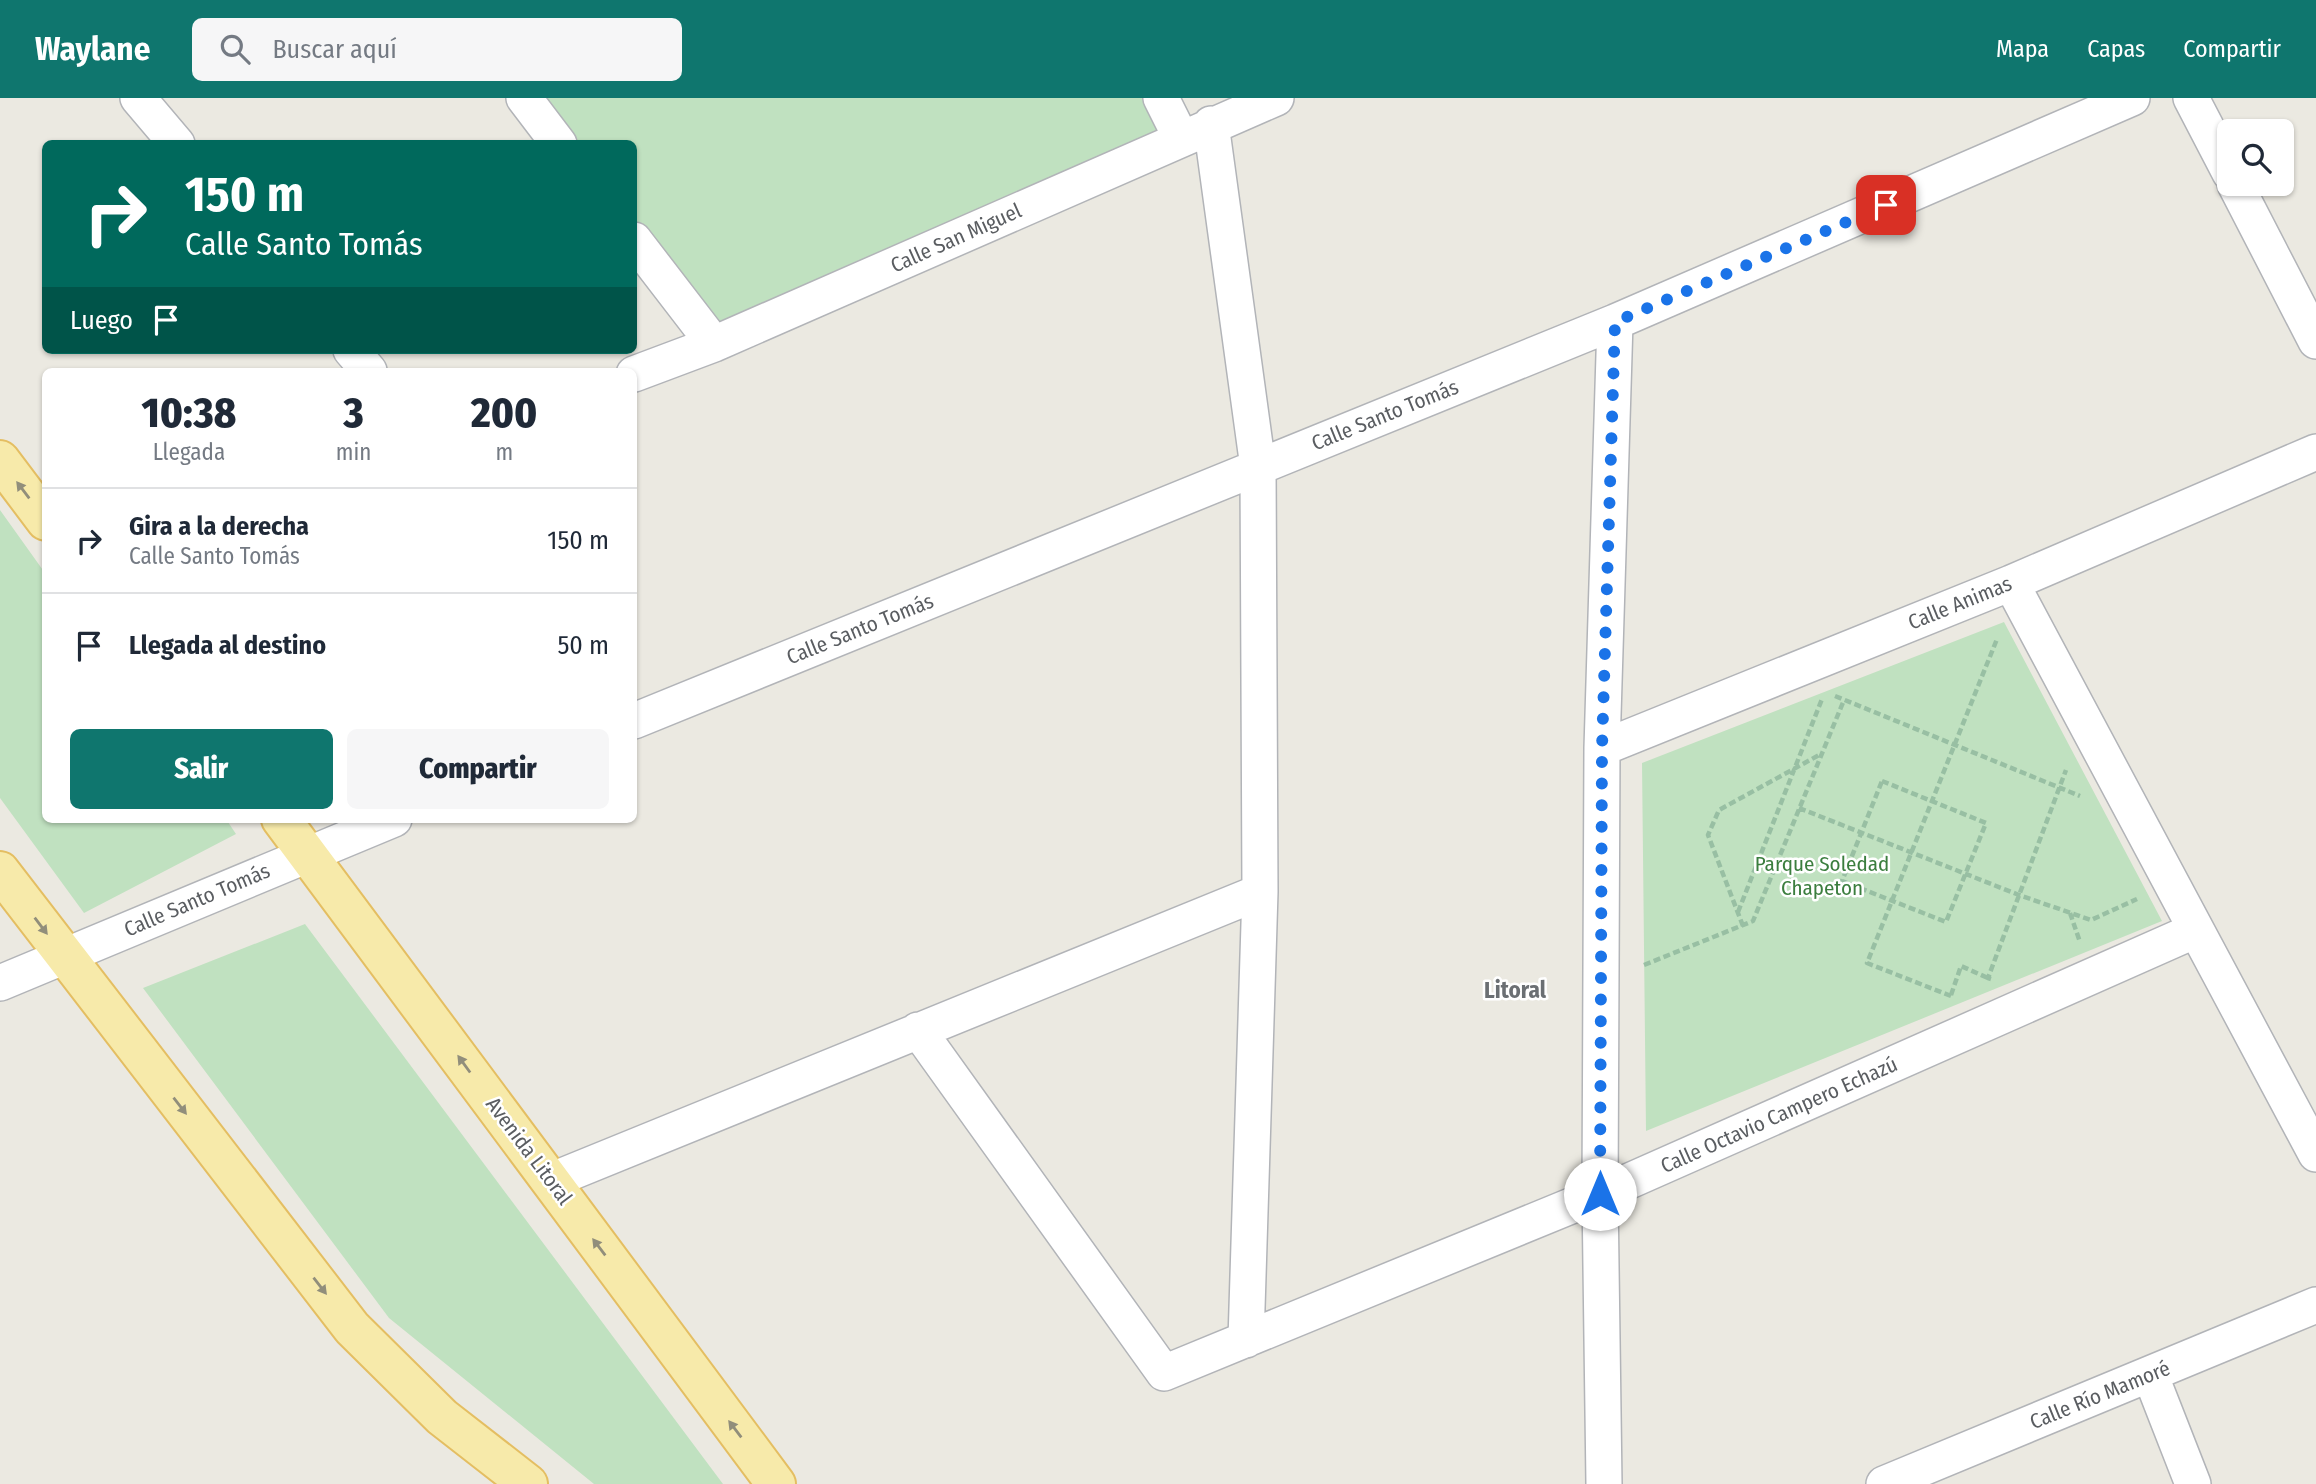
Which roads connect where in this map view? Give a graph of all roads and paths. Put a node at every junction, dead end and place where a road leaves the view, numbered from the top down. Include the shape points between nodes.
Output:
1 (138, 98) edge
2 (524, 98) edge
3 (1161, 98) edge
4 (1276, 98) edge
5 (2132, 98) edge
6 (2191, 98) edge
7 (1196, 131) junction
8 (174, 140) edge
9 (556, 140) edge
10 (2217, 148) edge
11 (2241, 196) edge
12 (637, 244) edge
13 (1615, 322) junction
14 (2316, 341) edge
15 (714, 344) junction
16 (354, 354) edge
17 (366, 368) edge
18 (637, 373) edge
19 (2316, 452) edge
20 (0, 460) edge
21 (1258, 467) junction
22 (42, 516) edge
23 (2011, 583) junction
24 (1999, 635) dead end
25 (1844, 700) junction
26 (637, 720) edge
27 (1954, 745) junction
28 (1602, 748) junction
29 (1822, 754) junction
30 (2068, 764) dead end
31 (1794, 769) junction
32 (2060, 788) junction
33 (2090, 800) dead end
34 (1932, 801) junction
35 (1799, 808) junction
36 (284, 823) edge
37 (384, 823) edge
38 (1862, 832) junction
39 (1912, 852) junction
40 (308, 854) junction
41 (0, 871) edge
42 (1966, 873) junction
43 (1260, 892) junction
44 (2149, 894) dead end
45 (2019, 895) junction
46 (1893, 901) junction
47 (1738, 912) junction
48 (2070, 913) junction
49 (1743, 926) junction
50 (2196, 930) junction
51 (2083, 953) dead end
52 (64, 956) junction
53 (1644, 965) dead end
54 (1988, 978) junction
55 (1996, 982) dead end
56 (0, 983) edge
57 (1951, 995) junction
58 (1946, 1009) dead end
59 (918, 1030) junction
60 (2316, 1154) edge
61 (550, 1181) junction
62 (1600, 1194) junction
63 (2316, 1305) edge
64 (1246, 1340) junction
65 (2150, 1374) junction
66 (478, 1466) edge
67 (1927, 1476) edge
68 (528, 1484) edge
69 (776, 1484) edge
70 (1604, 1484) edge
71 (1884, 1484) edge
72 (2193, 1484) edge

1 - 8 street
2 - 9 street
3 - 7 street
4 - 7 street, Calle San Miguel
5 - 13 street, Calle Santo Tomás
6 - 10 street
7 - 15 street, Calle San Miguel
7 - 21 street
11 - 14 street
12 - 15 street
13 - 21 street, Calle Santo Tomás
13 - 28 street
15 - 18 street, Calle San Miguel
16 - 17 street
19 - 23 street, Calle Animas
22 -> 20 main road
21 - 26 street, Calle Santo Tomás
21 - 43 street
23 - 28 street, Calle Animas
23 - 50 street
24 - 27 path
25 - 27 path
25 - 29 path
25 - 31 path via 1824,692
27 - 32 path
27 - 34 path
28 - 62 street
29 - 31 path
29 - 35 path
30 - 32 path
31 - 47 path
31 - 47 path via 1719,810 1708,835
32 - 33 path
32 - 45 path
34 - 38 path via 1882,781
34 - 39 path
34 - 42 path via 1986,823
35 - 38 path
35 - 49 path via 1753,921
36 - 40 main road, Avenida Litoral
37 - 40 street, Calle Santo Tomás
38 - 39 path
38 - 46 path via 1842,881
39 - 42 path
39 - 46 path
40 - 52 street, Calle Santo Tomás
61 -> 40 main road, Avenida Litoral
41 -> 52 main road
42 - 45 path
42 - 46 path via 1946,922
43 - 59 street
43 - 64 street
44 - 48 path via 2091,920
45 - 48 path
45 - 54 path
46 - 57 path via 1867,963
47 - 49 path
48 - 51 path
49 - 53 path
50 - 60 street
50 - 62 street, Calle Octavio Campero Echazú
52 - 56 street, Calle Santo Tomás
52 -> 66 main road via 352,1328 442,1417
54 - 55 path
54 - 57 path via 1961,966
57 - 58 path
59 - 61 street
59 - 64 street, Calle Octavio Campero Echazú via 1164,1373
69 -> 61 main road, Avenida Litoral
62 - 64 street, Calle Octavio Campero Echazú
62 - 70 street
63 - 65 street, Calle Río Mamoré
65 - 67 street, Calle Río Mamoré
65 - 72 street
66 - 68 main road
67 - 71 street, Calle Río Mamoré

